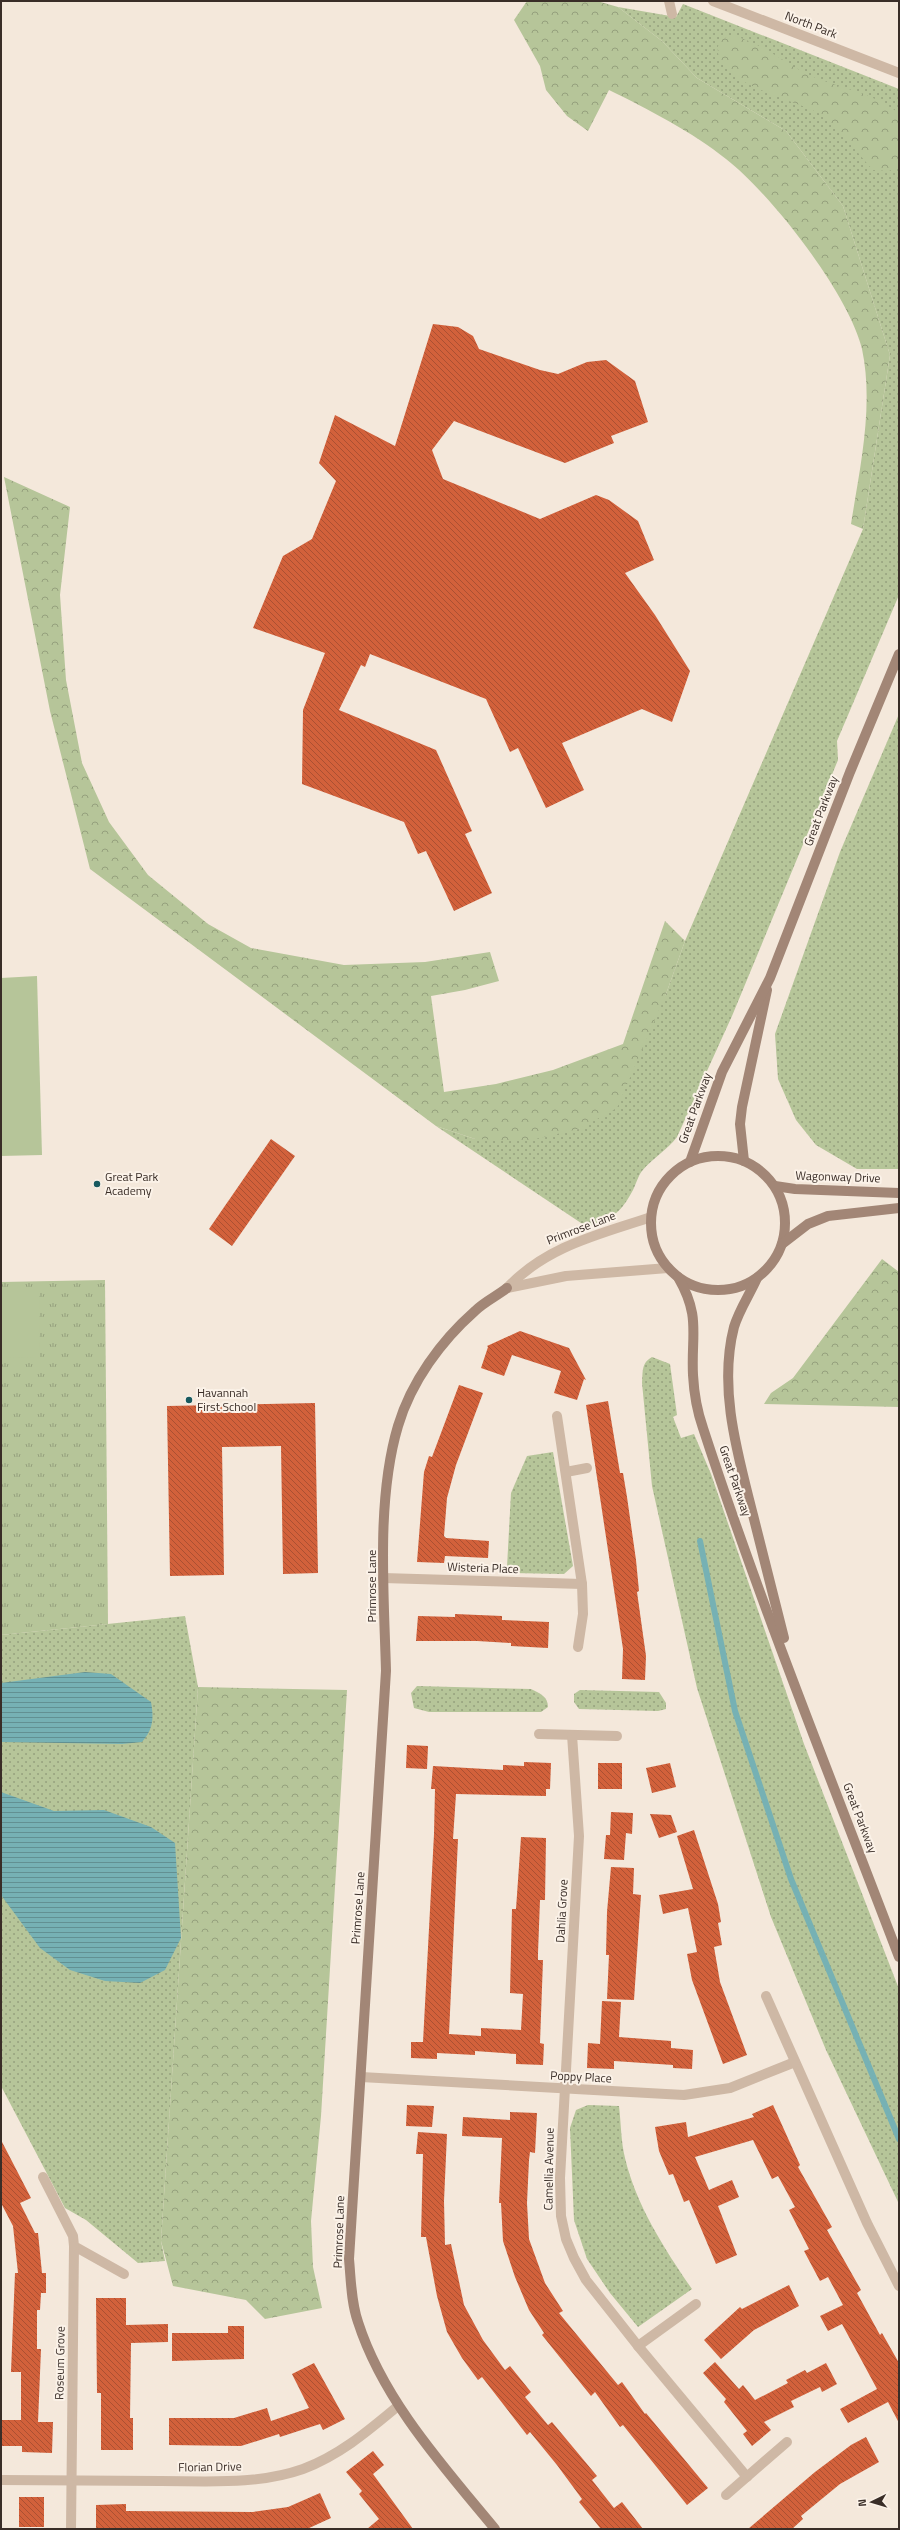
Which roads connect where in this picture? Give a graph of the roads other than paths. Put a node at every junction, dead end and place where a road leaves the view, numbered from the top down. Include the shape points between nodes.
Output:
1 (669, 1) edge
2 (713, 1) edge
3 (672, 14) dead end
4 (899, 73) edge
5 (899, 654) edge
6 (770, 978) junction
7 (744, 1161) junction
8 (690, 1162) junction
9 (775, 1186) junction
10 (899, 1193) edge
11 (899, 1208) edge
12 (651, 1217) junction
13 (782, 1244) junction
14 (668, 1268) junction
15 (678, 1277) junction
16 (757, 1278) junction
17 (507, 1288) junction
18 (557, 1416) dead end
19 (587, 1468) dead end
20 (566, 1472) junction
21 (383, 1578) junction
22 (582, 1584) junction
23 (578, 1647) dead end
24 (797, 1689) junction
25 (539, 1734) dead end
26 (572, 1735) junction
27 (617, 1736) dead end
28 (899, 1957) edge
29 (766, 1996) dead end
30 (795, 2062) junction
31 (361, 2077) junction
32 (565, 2089) junction
33 (43, 2177) dead end
34 (74, 2246) junction
35 (124, 2274) dead end
36 (899, 2286) edge
37 (696, 2304) dead end
38 (638, 2346) junction
39 (398, 2406) junction
40 (787, 2442) dead end
41 (746, 2477) junction
42 (1, 2480) edge
43 (71, 2480) junction
44 (726, 2495) dead end
45 (71, 2529) edge
46 (495, 2529) edge

1 - 3 street
2 - 4 street, North Park
5 - 6 street, Great Parkway
6 - 7 street, Great Parkway via 742,1107
6 - 8 street, Great Parkway via 722,1072
7 - 8 street, Great Parkway via 717,1155
7 - 9 street, Great Parkway via 757,1168
8 - 12 street, Great Parkway via 667,1178 653,1203
9 - 10 street, Wagonway Drive
9 - 13 street, Great Parkway via 784,1215
11 - 13 street via 828,1216 808,1224
12 - 14 street, Great Parkway via 654,1244
12 - 17 street, Primrose Lane via 575,1242 544,1257
13 - 16 street, Great Parkway via 767,1268
14 - 15 street, Great Parkway
14 - 17 street, Primrose Lane via 566,1276
15 - 16 street, Great Parkway via 703,1289 717,1290 744,1285
15 - 24 street, Great Parkway via 688,1294 694,1316 693,1373 699,1416 722,1486
16 - 24 street, Great Parkway via 734,1326 729,1358 732,1424
17 - 21 street, Primrose Lane via 475,1310 441,1348 420,1378 402,1414 394,1445 386,1504
18 - 20 street
19 - 20 street
20 - 22 street
21 - 22 street, Wisteria Place
21 - 31 street, Primrose Lane via 386,1671
22 - 23 street via 583,1614
24 - 28 street, Great Parkway
25 - 26 street
26 - 27 street
26 - 32 street, Dahlia Grove via 579,1836
29 - 30 street
30 - 32 street, Poppy Place via 730,2088 684,2095
30 - 36 street via 867,2223
31 - 32 street, Poppy Place
31 - 39 street, Primrose Lane via 349,2259 351,2290 357,2321 377,2370
32 - 38 street, Camellia Avenue via 560,2178 561,2216 566,2238 586,2280
33 - 34 street, Roseum Grove via 73,2236
34 - 35 street
34 - 43 street, Roseum Grove
37 - 38 street
38 - 41 street, Camellia Avenue
39 - 43 street, Florian Drive via 349,2445 329,2457 302,2469 277,2475 226,2481
39 - 46 street, Primrose Lane
40 - 41 street
41 - 44 street
42 - 43 street, Florian Drive
43 - 45 street, Roseum Grove

